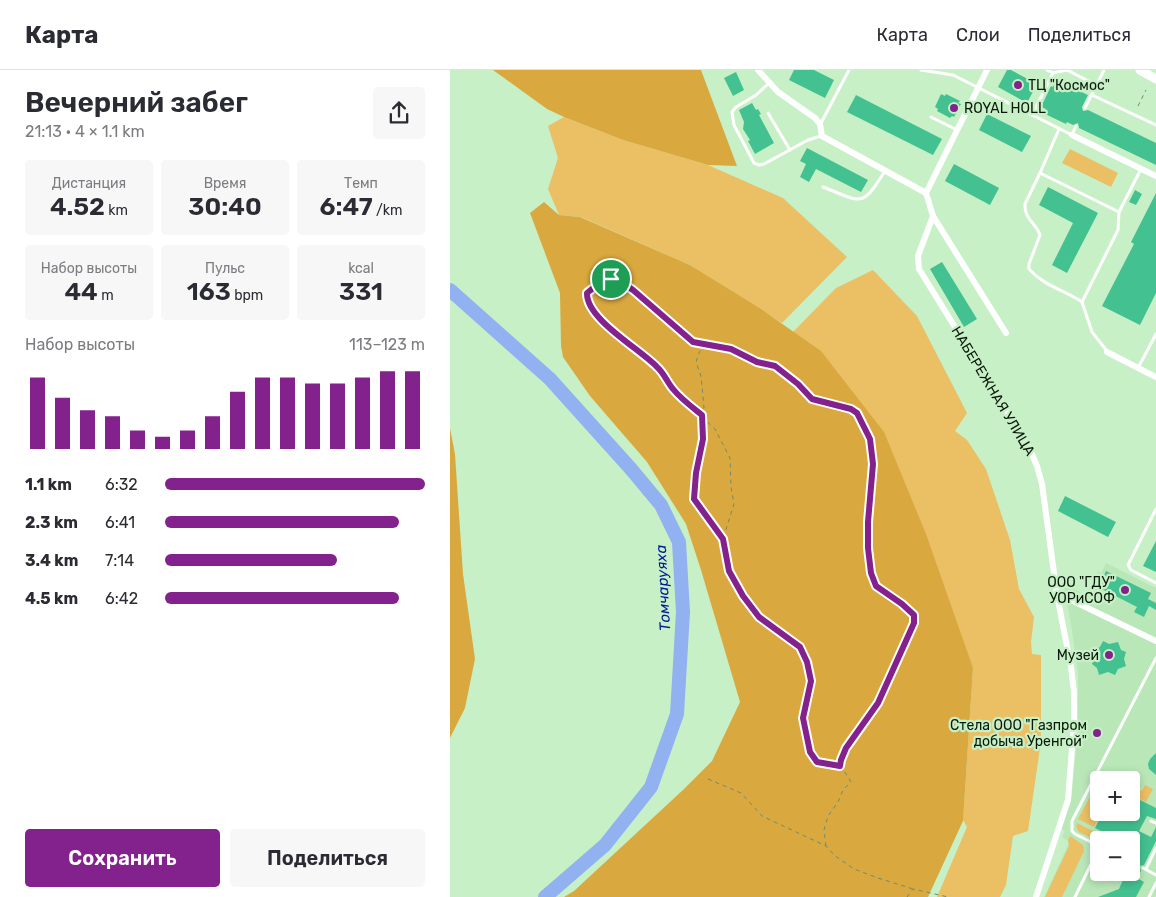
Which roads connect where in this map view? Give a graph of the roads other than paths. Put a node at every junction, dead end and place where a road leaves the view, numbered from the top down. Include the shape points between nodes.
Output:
1 (758, 70) edge
2 (849, 70) edge
3 (921, 70) edge
4 (987, 70) edge
5 (1047, 70) edge
6 (1104, 70) edge
7 (1140, 70) edge
8 (1053, 73) junction
9 (1156, 78) edge
10 (769, 84) junction
11 (1096, 85) junction
12 (978, 88) junction
13 (1092, 95) junction
14 (1085, 108) dead end
15 (768, 113) dead end
16 (1032, 116) junction
17 (931, 117) dead end
18 (820, 124) junction
19 (1156, 125) edge
20 (1076, 126) dead end
21 (1059, 129) junction
22 (957, 130) junction
23 (1072, 135) junction
24 (822, 136) junction
25 (790, 150) junction
26 (1141, 169) junction
27 (885, 170) junction
28 (1040, 172) junction
29 (1156, 176) edge
30 (823, 187) dead end
31 (926, 193) junction
32 (1120, 212) junction
33 (933, 216) junction
34 (1082, 302) junction
35 (1006, 333) dead end
36 (1156, 334) edge
37 (1107, 352) joint
38 (1138, 368) junction
39 (1156, 377) edge
40 (1156, 509) edge
41 (1156, 583) edge
42 (1072, 600) dead end
43 (1156, 641) edge
44 (1156, 658) edge
45 (1151, 821) dead end
46 (1156, 824) edge
47 (1090, 842) edge
48 (1156, 848) edge
49 (1090, 866) edge
50 (1156, 874) edge
51 (1156, 883) edge
52 (1036, 897) edge
53 (1075, 897) edge
54 (1149, 897) edge

1 - 10 street
2 - 18 lane
3 - 12 lane via 953,75
4 - 12 street
5 - 8 lane
6 - 11 lane
7 - 9 street
8 - 11 lane via 1067,70
8 - 16 lane
10 - 18 street
10 - 25 lane via 736,107 732,112 734,125 758,165
11 - 13 lane
12 - 16 lane
12 - 22 street
13 - 14 lane
13 - 19 lane
15 - 25 lane
16 - 21 lane
17 - 22 lane
18 - 24 street
20 - 23 lane
21 - 23 lane
21 - 28 lane
22 - 31 street
23 - 26 street
24 - 25 lane
24 - 27 street
26 - 29 street
26 - 32 lane
27 - 30 lane via 870,194 861,200
27 - 31 street
28 - 32 lane
28 - 34 lane via 1025,204 1029,221 1040,235 1029,269 1045,283
31 - 33 street
32 - 34 lane via 1118,230
33 - 35 street
33 - 52 street, НАБЕРЕЖНАЯ УЛИЦА via 917,263 1037,466 1071,667 1074,723 1068,800
34 - 37 lane via 1092,332
36 - 38 lane
37 - 38 street
38 - 39 street
40 - 41 lane via 1128,565 1131,570
42 - 43 street
44 - 47 lane via 1072,821 1072,831
45 - 46 lane
48 - 50 lane via 1144,868
49 - 53 lane
51 - 54 lane

